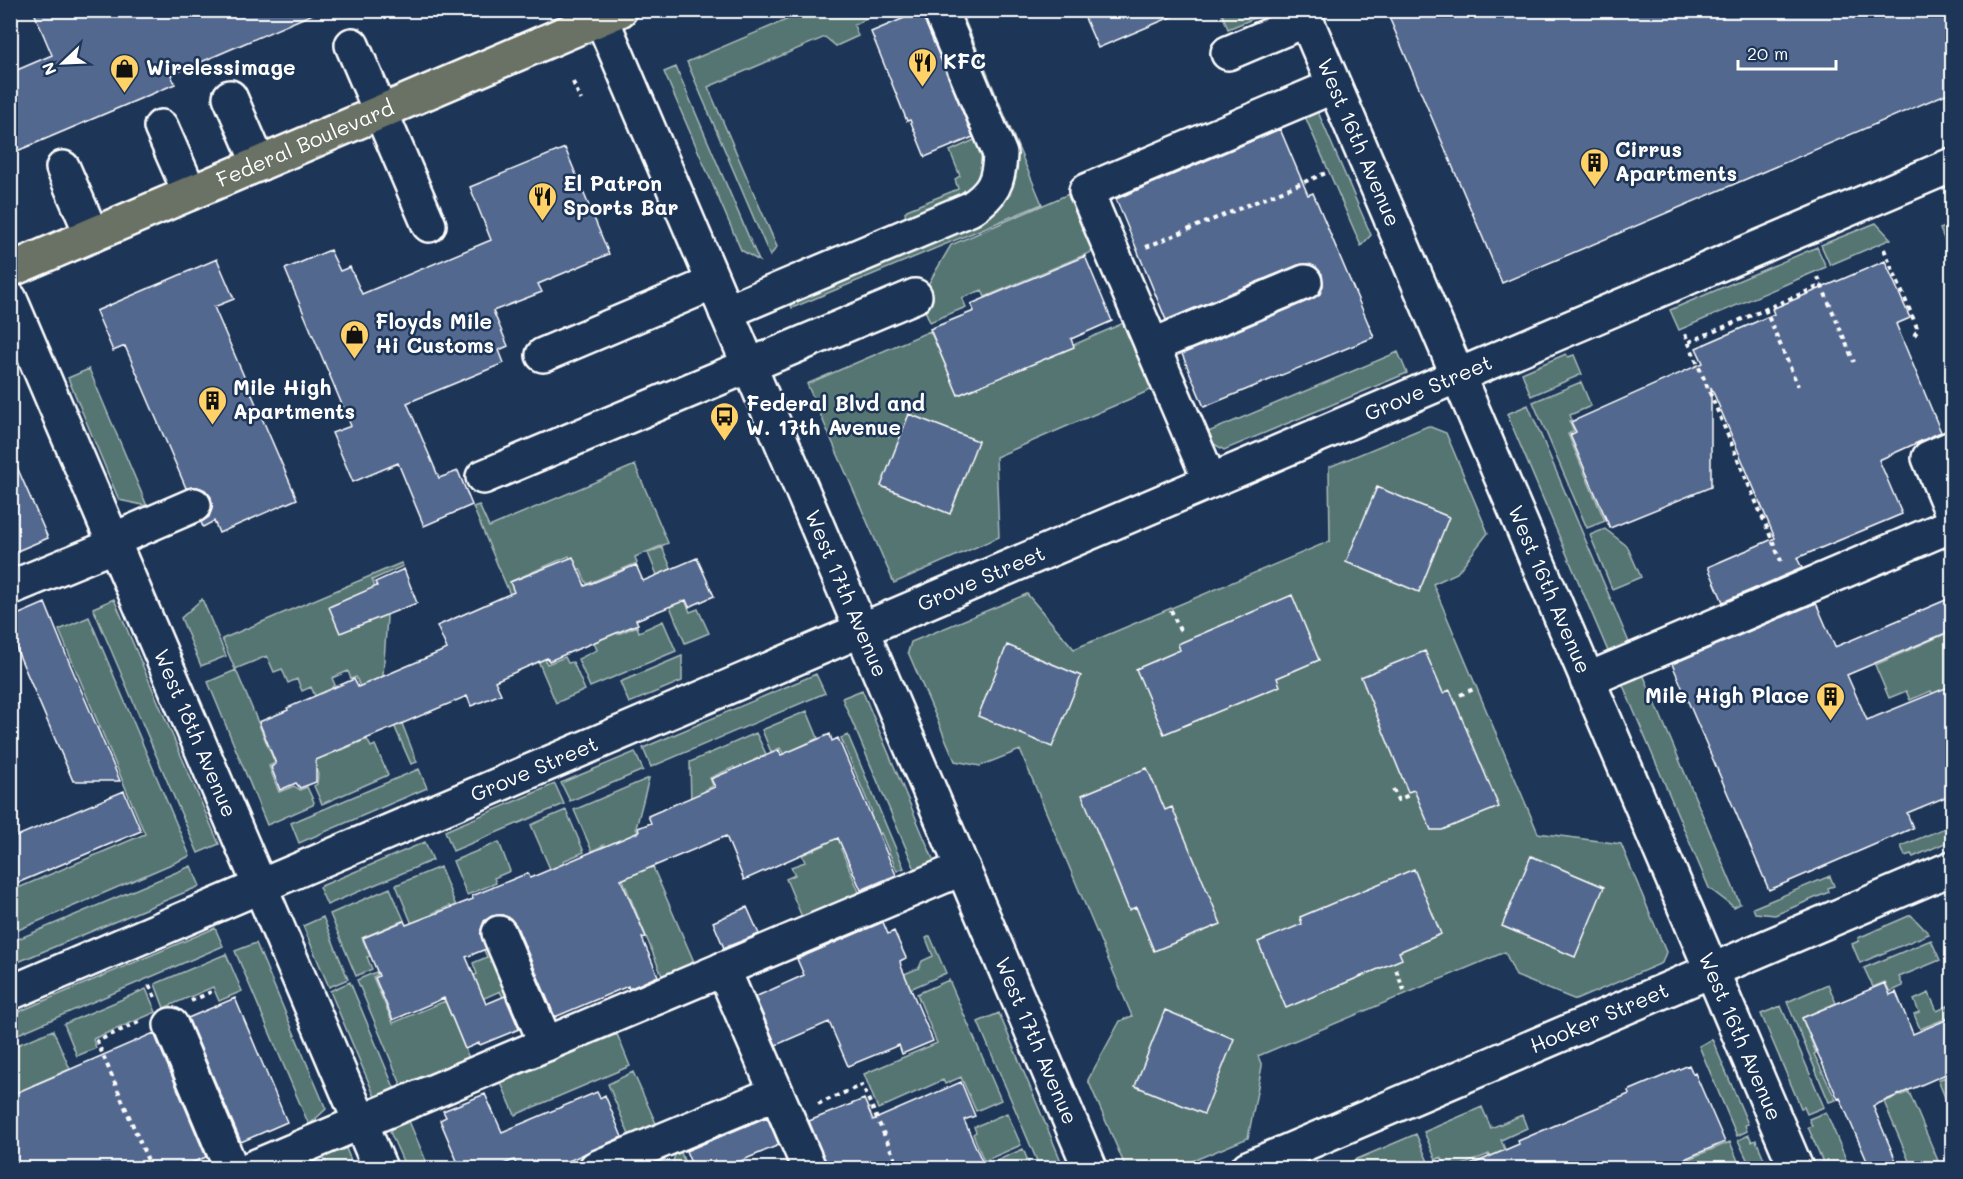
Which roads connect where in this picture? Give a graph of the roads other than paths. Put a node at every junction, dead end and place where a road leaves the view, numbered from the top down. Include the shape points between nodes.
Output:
1 (940, 10) edge
2 (606, 13) edge
3 (1304, 15) edge
4 (352, 45) dead end
5 (1228, 53) dead end
6 (1334, 86) junction
7 (230, 97) dead end
8 (381, 112) junction
9 (161, 127) dead end
10 (259, 164) junction
11 (1953, 165) edge
12 (63, 168) dead end
13 (190, 194) junction
14 (429, 225) dead end
15 (92, 235) junction
16 (10, 270) edge
17 (1305, 282) dead end
18 (713, 283) junction
19 (915, 296) dead end
20 (10, 299) edge
21 (726, 312) junction
22 (1152, 346) junction
23 (543, 356) dead end
24 (749, 366) junction
25 (1458, 376) junction
26 (1953, 448) edge
27 (483, 477) dead end
28 (1210, 482) junction
29 (194, 505) dead end
30 (1953, 513) edge
31 (1953, 525) edge
32 (114, 542) junction
33 (10, 588) edge
34 (861, 630) junction
35 (1587, 680) junction
36 (963, 868) junction
37 (1953, 868) edge
38 (260, 886) junction
39 (499, 933) dead end
40 (723, 969) junction
41 (1711, 971) junction
42 (10, 993) edge
43 (164, 1017) road end
44 (546, 1044) junction
45 (781, 1105) junction
46 (360, 1123) junction
47 (231, 1168) edge
48 (252, 1168) edge
49 (380, 1168) edge
50 (596, 1168) edge
51 (809, 1168) edge
52 (1090, 1168) edge
53 (1248, 1168) edge
54 (1796, 1168) edge

1 - 21 street via 1000,154 994,187 970,209
2 - 8 main road, Federal Boulevard
2 - 18 street, West 17th Avenue
3 - 5 street
3 - 6 street, West 16th Avenue
4 - 8 street
6 - 22 street via 1086,191
6 - 25 street, West 16th Avenue
7 - 10 street
8 - 10 main road, Federal Boulevard
8 - 14 street
9 - 13 street
10 - 13 main road, Federal Boulevard
11 - 25 street, Grove Street
12 - 15 street
13 - 15 main road, Federal Boulevard
15 - 16 main road, Federal Boulevard
17 - 22 street
18 - 21 street, West 17th Avenue
18 - 23 street
19 - 24 street
20 - 32 street, West 18th Avenue
21 - 24 street, West 17th Avenue
22 - 28 street
24 - 27 street
24 - 34 street, West 17th Avenue
25 - 28 street, Grove Street
25 - 35 street, West 16th Avenue
26 - 30 street via 1929,458
28 - 34 street, Grove Street
29 - 32 street
31 - 35 street
32 - 33 street
32 - 38 street, West 18th Avenue
34 - 36 street, West 17th Avenue
34 - 38 street, Grove Street
35 - 41 street, West 16th Avenue
36 - 40 street
36 - 52 street, West 17th Avenue
37 - 41 street, Hooker Street
38 - 42 street, Grove Street
38 - 46 street, West 18th Avenue
39 - 44 street
40 - 44 street
40 - 45 street
41 - 53 street, Hooker Street
41 - 54 street, West 16th Avenue
43 - 47 street
44 - 46 street
45 - 50 street
45 - 51 street
46 - 48 street
46 - 49 street, West 18th Avenue

